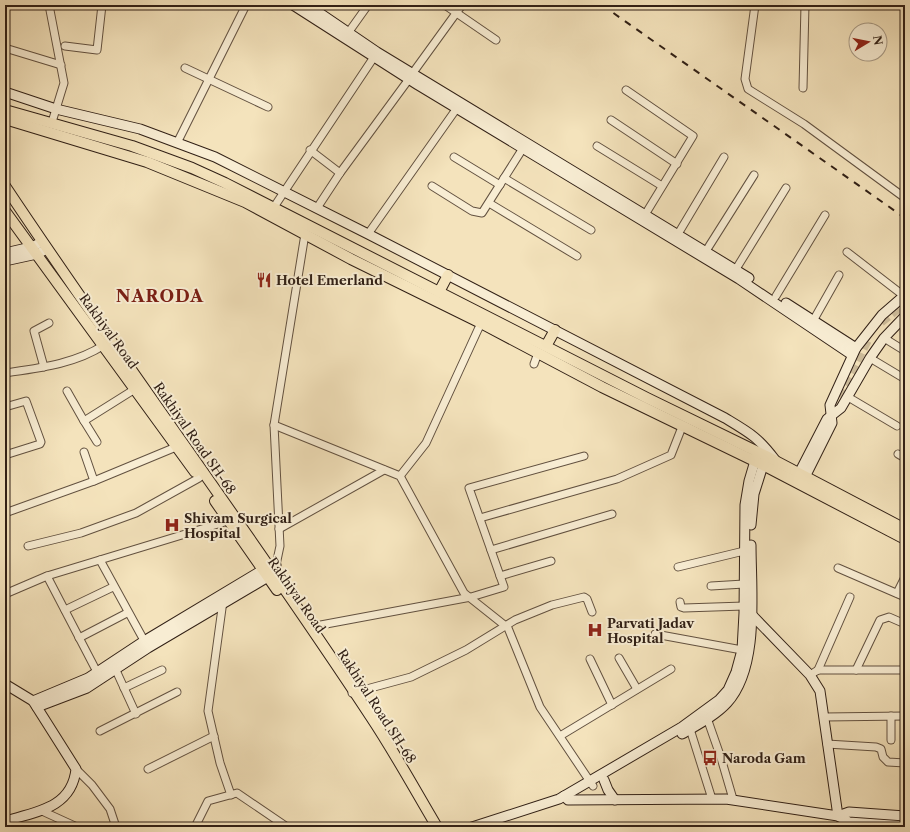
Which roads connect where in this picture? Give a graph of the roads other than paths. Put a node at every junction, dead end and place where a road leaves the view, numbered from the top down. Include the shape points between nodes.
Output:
1 (49, 5) edge
2 (102, 5) edge
3 (246, 5) edge
4 (293, 5) edge
5 (308, 5) edge
6 (368, 5) edge
7 (446, 5) edge
8 (462, 5) edge
9 (755, 5) edge
10 (805, 5) edge
11 (456, 13) junction
12 (348, 33) junction
13 (496, 40) dead end
14 (65, 46) dead end
15 (5, 48) edge
16 (375, 55) junction
17 (61, 65) junction
18 (185, 68) dead end
19 (410, 76) junction
20 (208, 79) junction
21 (803, 88) dead end
22 (626, 90) dead end
23 (5, 92) edge
24 (268, 107) dead end
25 (457, 108) junction
26 (56, 109) junction
27 (5, 110) edge
28 (5, 119) edge
29 (611, 120) dead end
30 (52, 122) junction
31 (177, 143) junction
32 (525, 145) junction
33 (597, 146) dead end
34 (310, 150) junction
35 (454, 156) dead end
36 (724, 157) dead end
37 (676, 164) junction
38 (340, 173) junction
39 (754, 175) dead end
40 (504, 178) junction
41 (500, 184) junction
42 (5, 186) edge
43 (432, 186) dead end
44 (662, 186) junction
45 (786, 188) dead end
46 (284, 191) junction
47 (905, 198) edge
48 (489, 203) junction
49 (274, 207) junction
50 (317, 208) junction
51 (5, 211) edge
52 (825, 215) dead end
53 (643, 217) junction
54 (591, 230) dead end
55 (305, 234) junction
56 (368, 234) junction
57 (678, 234) junction
58 (44, 246) junction
59 (34, 251) junction
60 (706, 251) junction
61 (847, 252) dead end
62 (5, 253) edge
63 (577, 256) dead end
64 (5, 261) edge
65 (736, 269) junction
66 (448, 275) junction
67 (839, 275) dead end
68 (439, 292) junction
69 (905, 295) edge
70 (776, 296) junction
71 (905, 316) edge
72 (813, 321) junction
73 (49, 323) dead end
74 (481, 323) junction
75 (555, 330) junction
76 (884, 338) junction
77 (104, 345) junction
78 (542, 350) junction
79 (854, 351) junction
80 (905, 351) edge
81 (870, 358) junction
82 (534, 364) dead end
83 (44, 367) junction
84 (5, 373) edge
85 (905, 379) edge
86 (135, 389) junction
87 (67, 391) dead end
88 (844, 397) junction
89 (5, 407) edge
90 (832, 416) junction
91 (84, 421) junction
92 (274, 425) junction
93 (898, 426) dead end
94 (682, 427) junction
95 (97, 442) dead end
96 (176, 447) junction
97 (84, 452) dead end
98 (898, 454) dead end
99 (5, 455) edge
100 (584, 456) dead end
101 (905, 458) edge
102 (760, 459) junction
103 (776, 461) junction
104 (384, 470) junction
105 (400, 476) junction
106 (199, 478) junction
107 (800, 479) junction
108 (94, 481) junction
109 (5, 513) edge
110 (612, 514) dead end
111 (480, 518) junction
112 (228, 521) junction
113 (279, 529) junction
114 (905, 529) edge
115 (905, 539) edge
116 (28, 546) dead end
117 (491, 550) junction
118 (744, 551) junction
119 (100, 560) junction
120 (551, 561) dead end
121 (678, 567) dead end
122 (838, 568) dead end
123 (270, 570) junction
124 (47, 576) junction
125 (500, 576) junction
126 (905, 578) edge
127 (744, 584) junction
128 (711, 586) dead end
129 (113, 587) junction
130 (897, 593) junction
131 (5, 594) edge
132 (224, 595) junction
133 (471, 597) junction
134 (850, 597) dead end
135 (905, 597) edge
136 (680, 602) dead end
137 (223, 604) junction
138 (65, 610) junction
139 (747, 611) junction
140 (592, 612) dead end
141 (127, 613) junction
142 (905, 624) edge
143 (506, 626) junction
144 (310, 627) junction
145 (655, 634) dead end
146 (79, 638) junction
147 (146, 644) junction
148 (742, 650) junction
149 (619, 658) dead end
150 (590, 659) dead end
151 (114, 665) junction
152 (672, 669) dead end
153 (162, 670) dead end
154 (818, 670) junction
155 (856, 670) junction
156 (905, 670) edge
157 (97, 672) junction
158 (810, 674) junction
159 (5, 684) edge
160 (124, 688) junction
161 (637, 690) junction
162 (177, 692) dead end
163 (352, 693) junction
164 (35, 704) junction
165 (612, 705) junction
166 (136, 714) junction
167 (891, 716) junction
168 (905, 716) edge
169 (824, 717) junction
170 (707, 718) junction
171 (690, 729) junction
172 (100, 731) dead end
173 (214, 736) junction
174 (560, 736) junction
175 (890, 740) dead end
176 (827, 744) junction
177 (905, 763) edge
178 (76, 769) junction
179 (148, 770) dead end
180 (604, 780) junction
181 (591, 784) junction
182 (231, 794) junction
183 (566, 798) junction
184 (712, 799) junction
185 (616, 800) junction
186 (733, 800) junction
187 (42, 811) junction
188 (838, 816) junction
189 (905, 816) edge
190 (5, 821) edge
191 (905, 826) edge
192 (77, 827) edge
193 (116, 827) edge
194 (195, 827) edge
195 (286, 827) edge
196 (429, 827) edge
197 (438, 827) edge
198 (472, 827) edge
199 (493, 827) edge

1 - 17 street
2 - 14 street via 97,50
3 - 20 street
4 - 16 street
5 - 12 street
6 - 12 street
7 - 11 street
8 - 11 street
9 - 47 street via 745,79 748,89 804,124
10 - 21 street
11 - 13 street
11 - 19 street
12 - 16 street
15 - 17 street
16 - 19 street
16 - 34 street
17 - 26 street via 64,83
18 - 20 street
19 - 25 street
19 - 32 street
19 - 38 street
20 - 24 street
20 - 31 street
22 - 37 street via 693,136
23 - 26 street
25 - 32 street
25 - 56 street
26 - 30 street
26 - 31 street via 140,129
27 - 30 main road
28 - 55 main road via 147,162 211,187
29 - 37 street
30 - 49 main road via 132,146 192,168
31 - 46 street via 215,157
32 - 40 street
32 - 53 street
33 - 44 street
34 - 38 street
34 - 46 street
35 - 41 street
36 - 57 street
37 - 44 street
38 - 50 street
39 - 60 street
40 - 41 street
40 - 54 street
41 - 48 street
42 - 58 main road, Rakhiyal Road SH-68
43 - 48 street via 472,211 482,213
44 - 53 street
45 - 65 street
46 - 49 street
46 - 50 street
48 - 63 street
49 - 68 main road
50 - 56 street
51 - 59 main road, Rakhiyal Road
52 - 70 street
53 - 57 street
53 - 79 street
55 - 74 main road
55 - 92 street
56 - 66 street
57 - 60 street
58 - 59 street
58 - 123 main road, Rakhiyal Road SH-68
59 - 62 street
59 - 64 street
59 - 77 main road, Rakhiyal Road
60 - 65 street
61 - 69 street
65 - 70 street
66 - 68 main road
66 - 75 street
67 - 72 street
68 - 78 main road
69 - 79 street via 882,315
70 - 72 street
71 - 76 street
72 - 79 street
73 - 83 street via 34,331
74 - 78 main road
74 - 105 street via 426,443
75 - 78 main road
75 - 103 street via 753,434
76 - 80 street
76 - 81 street
77 - 83 street via 74,359
77 - 86 main road, Rakhiyal Road
78 - 82 street
78 - 94 main road
78 - 102 main road
79 - 90 street via 830,405
81 - 85 street
81 - 88 street
83 - 84 street
86 - 91 street
86 - 96 main road, Rakhiyal Road
87 - 91 street
88 - 90 street via 841,408
88 - 93 street
89 - 99 street via 26,401 41,442
90 - 107 street via 826,420
91 - 95 street
92 - 104 street
92 - 113 street
94 - 102 main road
94 - 111 street via 671,455 617,479
96 - 106 main road, Rakhiyal Road
96 - 108 street
97 - 108 street
98 - 101 street
100 - 111 street via 469,488
102 - 103 main road
102 - 107 main road
102 - 118 street via 747,489
102 - 139 street via 751,515
103 - 107 main road
104 - 105 street
104 - 113 street
105 - 133 street via 464,593
106 - 112 main road, Rakhiyal Road
106 - 116 street via 136,513 81,533
107 - 114 main road
107 - 115 main road
108 - 109 street
110 - 117 street
111 - 117 street
112 - 119 street
112 - 123 main road, Rakhiyal Road
113 - 123 street via 280,546
117 - 125 street
118 - 121 street
118 - 127 street
119 - 124 street
119 - 129 street
120 - 125 street
122 - 130 street
123 - 132 street
123 - 137 street
123 - 144 main road, Rakhiyal Road SH-68
123 - 163 main road, Rakhiyal Road
124 - 131 street
124 - 138 street
125 - 133 street via 504,588
126 - 130 street
127 - 128 street
127 - 139 street
129 - 138 street
129 - 141 street
130 - 135 street
132 - 137 street
132 - 147 street
133 - 143 street
133 - 144 street
134 - 154 street
136 - 139 street via 684,608
137 - 147 street
137 - 173 street via 208,711
138 - 146 street
139 - 148 street
139 - 158 street
139 - 170 street via 748,653 741,677 727,702
140 - 143 street via 586,599 580,597 539,610
141 - 146 street
141 - 147 street
142 - 155 street via 888,617 880,620
143 - 163 street via 466,650 411,676
143 - 174 street via 540,707
144 - 163 main road, Rakhiyal Road SH-68
145 - 148 street
146 - 157 street
147 - 151 street
148 - 181 street via 733,680 719,700
149 - 161 street
150 - 165 street
151 - 157 street
151 - 160 street
151 - 164 street via 87,688
152 - 161 street
153 - 160 street
154 - 155 street
154 - 158 street
155 - 156 street
157 - 164 street
158 - 169 street via 820,691
159 - 164 street
160 - 166 street
161 - 165 street
162 - 166 street
163 - 196 main road, Rakhiyal Road
163 - 197 main road, Rakhiyal Road SH-68 via 372,718
164 - 178 street
165 - 174 street
166 - 172 street
167 - 168 street
167 - 169 street
167 - 175 street
169 - 176 street
170 - 171 street
170 - 186 street via 722,758
171 - 180 street
171 - 184 street
173 - 179 street
173 - 182 street
174 - 181 street
176 - 177 street via 876,747 881,749 886,761
176 - 188 street
178 - 187 street via 75,781 65,797
178 - 193 street via 110,809
180 - 181 street
180 - 185 street
181 - 183 street
182 - 194 street via 208,801
182 - 195 street via 237,793
183 - 185 street
183 - 198 street
183 - 199 street via 552,808
184 - 185 street
184 - 186 street
186 - 188 street
187 - 190 street
187 - 192 street
188 - 189 street via 849,812
188 - 191 street via 849,822

